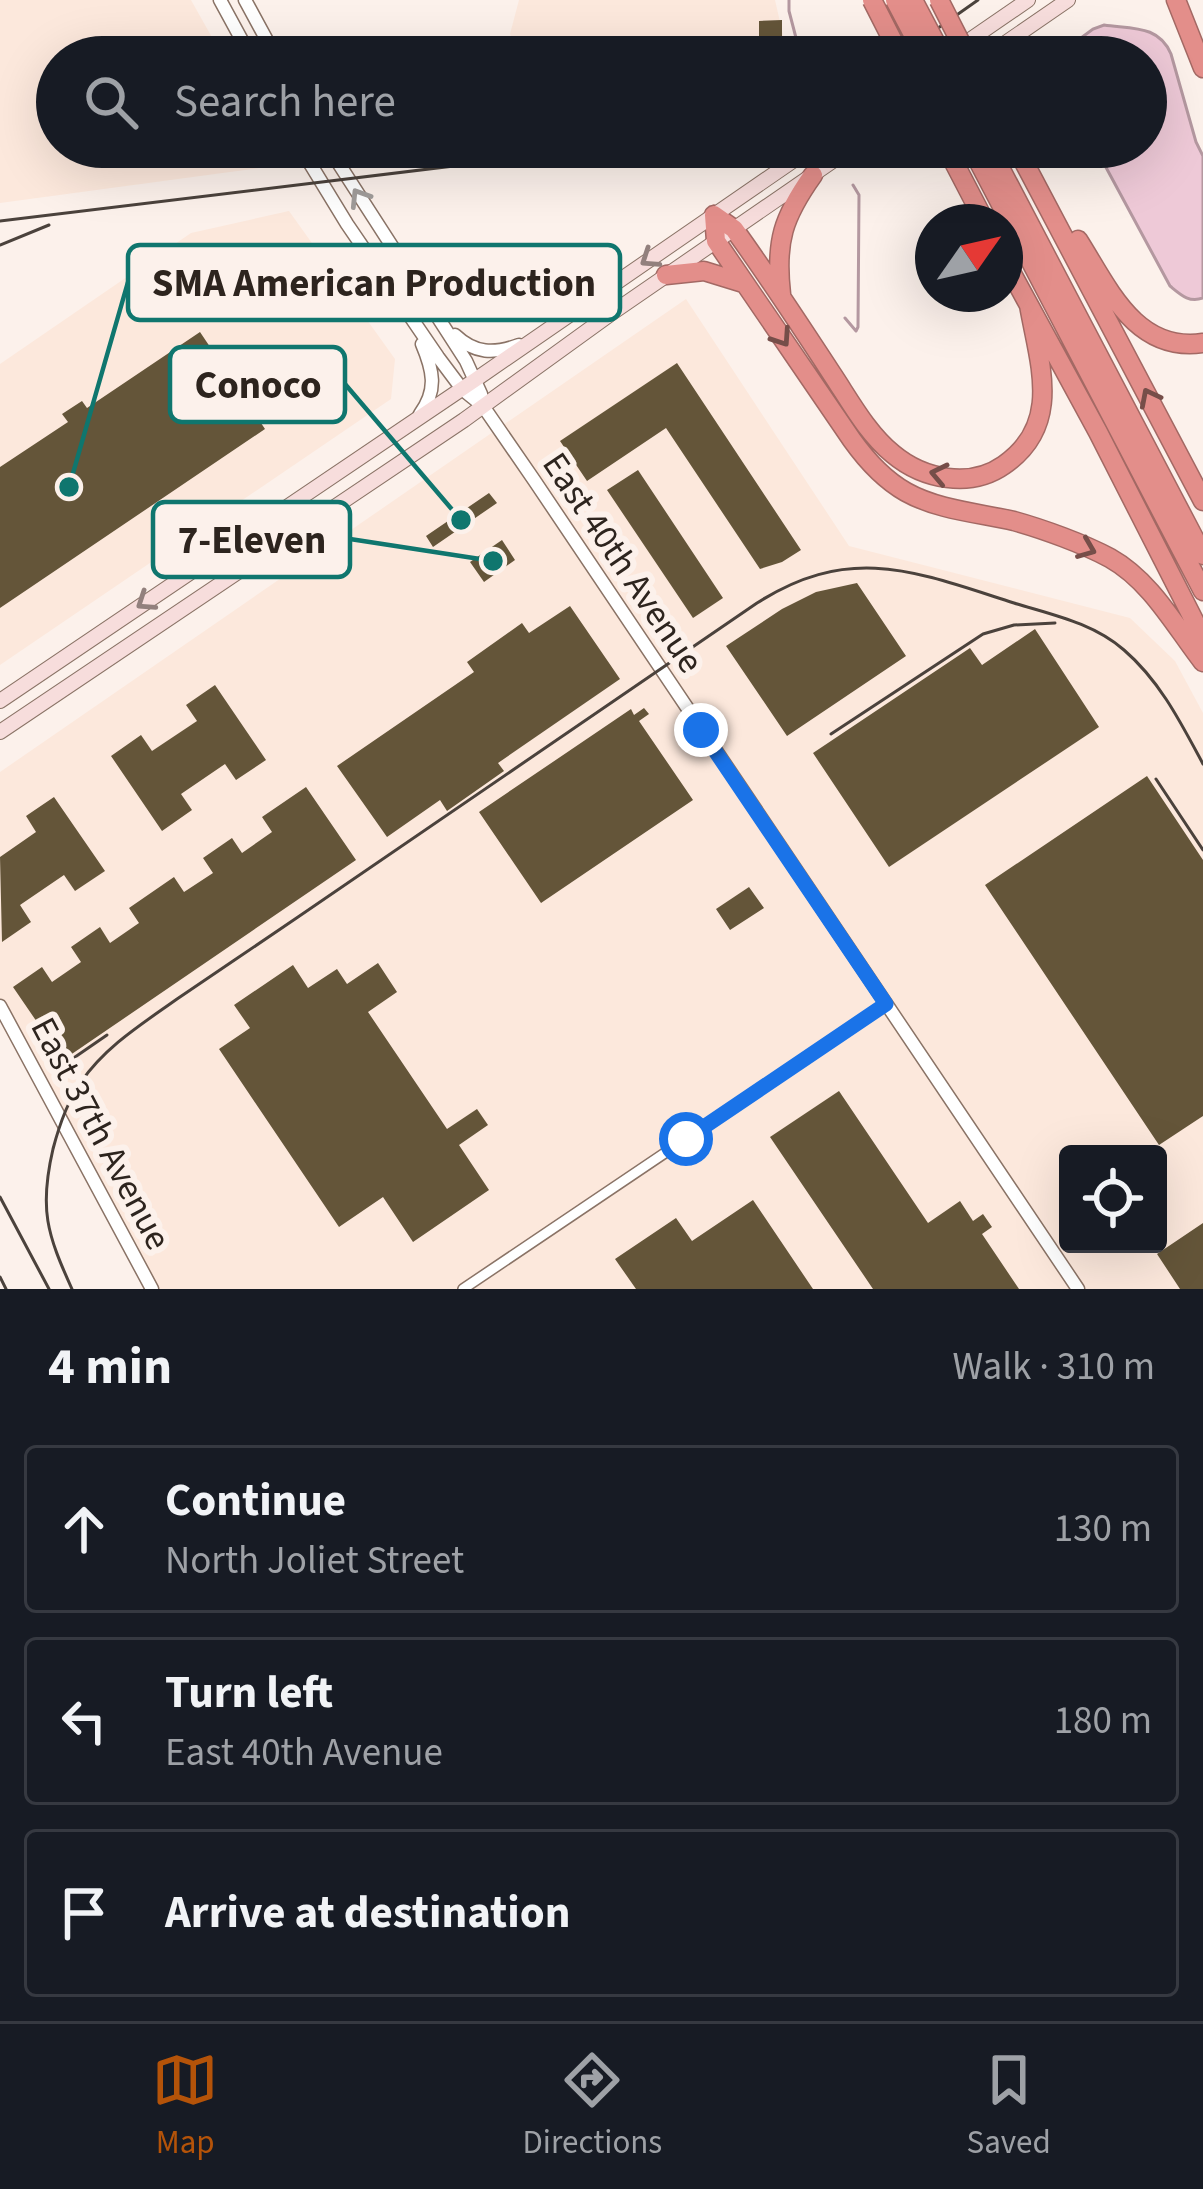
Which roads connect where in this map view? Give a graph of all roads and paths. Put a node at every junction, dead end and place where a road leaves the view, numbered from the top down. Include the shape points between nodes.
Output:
1 (220, 0) edge
2 (233, 0) edge
3 (872, 0) edge
4 (895, 0) edge
5 (913, 0) edge
6 (939, 0) edge
7 (1028, 0) edge
8 (1068, 0) edge
9 (1161, 0) edge
10 (1176, 0) edge
11 (247, 3) edge
12 (229, 16) junction
13 (1184, 21) junction
14 (240, 36) edge
15 (265, 36) edge
16 (890, 36) edge
17 (914, 36) edge
18 (933, 36) edge
19 (957, 36) edge
20 (975, 36) edge
21 (1016, 36) edge
22 (1203, 68) edge
23 (313, 168) edge
24 (342, 168) edge
25 (782, 168) edge
26 (823, 168) edge
27 (957, 168) edge
28 (982, 168) edge
29 (1000, 168) edge
30 (1029, 168) edge
31 (1032, 168) edge
32 (813, 175) junction
33 (976, 204) edge
34 (714, 215) junction
35 (734, 229) junction
36 (716, 241) junction
37 (666, 275) junction
38 (746, 285) junction
39 (1023, 295) edge
40 (782, 298) junction
41 (1028, 305) junction
42 (438, 316) junction
43 (413, 320) junction
44 (536, 339) junction
45 (1203, 343) edge
46 (469, 384) junction
47 (483, 406) junction
48 (416, 420) junction
49 (1203, 501) edge
50 (1203, 555) edge
51 (1203, 591) edge
52 (1203, 638) edge
53 (1203, 662) edge
54 (0, 700) edge
55 (0, 732) edge
56 (886, 1004) junction
57 (0, 1006) edge
58 (152, 1289) edge
59 (463, 1289) edge
60 (1078, 1289) edge

1 - 12 street
2 - 11 street
3 - 16 highway, bridge
4 - 17 highway, bridge
5 - 18 highway, bridge
6 - 19 highway, bridge
7 - 20 main road
8 - 21 main road
9 - 13 highway
10 - 13 highway
11 - 12 street
11 - 15 street
12 - 14 street
13 - 22 highway
23 - 43 street, East 40th Avenue
42 -> 24 street, East 40th Avenue
25 - 34 main road
26 - 32 main road
27 - 33 highway
28 - 51 highway
29 - 50 highway
49 -> 30 highway
31 - 45 highway via 1128,317 1161,339
32 - 35 main road
32 - 40 highway via 781,233
34 - 35 highway
34 - 36 highway
34 -> 44 main road
35 - 36 main road
35 - 40 highway
36 - 37 main road
36 - 38 highway
37 - 38 highway via 704,272
37 - 47 main road
38 -> 53 highway via 889,481 930,502 1020,523 1110,558 1147,588
39 - 41 highway
41 -> 40 highway via 1044,391 1035,432 995,471 954,479 913,468 883,445
41 - 52 highway
42 - 44 street via 477,350
42 - 46 street, East 40th Avenue
43 - 46 street, East 40th Avenue
43 - 48 street via 433,388
44 - 46 main road
46 - 47 street, East 40th Avenue
46 - 48 main road
47 - 55 main road
47 - 56 street, East 40th Avenue
48 -> 54 main road
56 - 59 street
56 - 60 street, East 40th Avenue
57 - 58 street, East 37th Avenue

